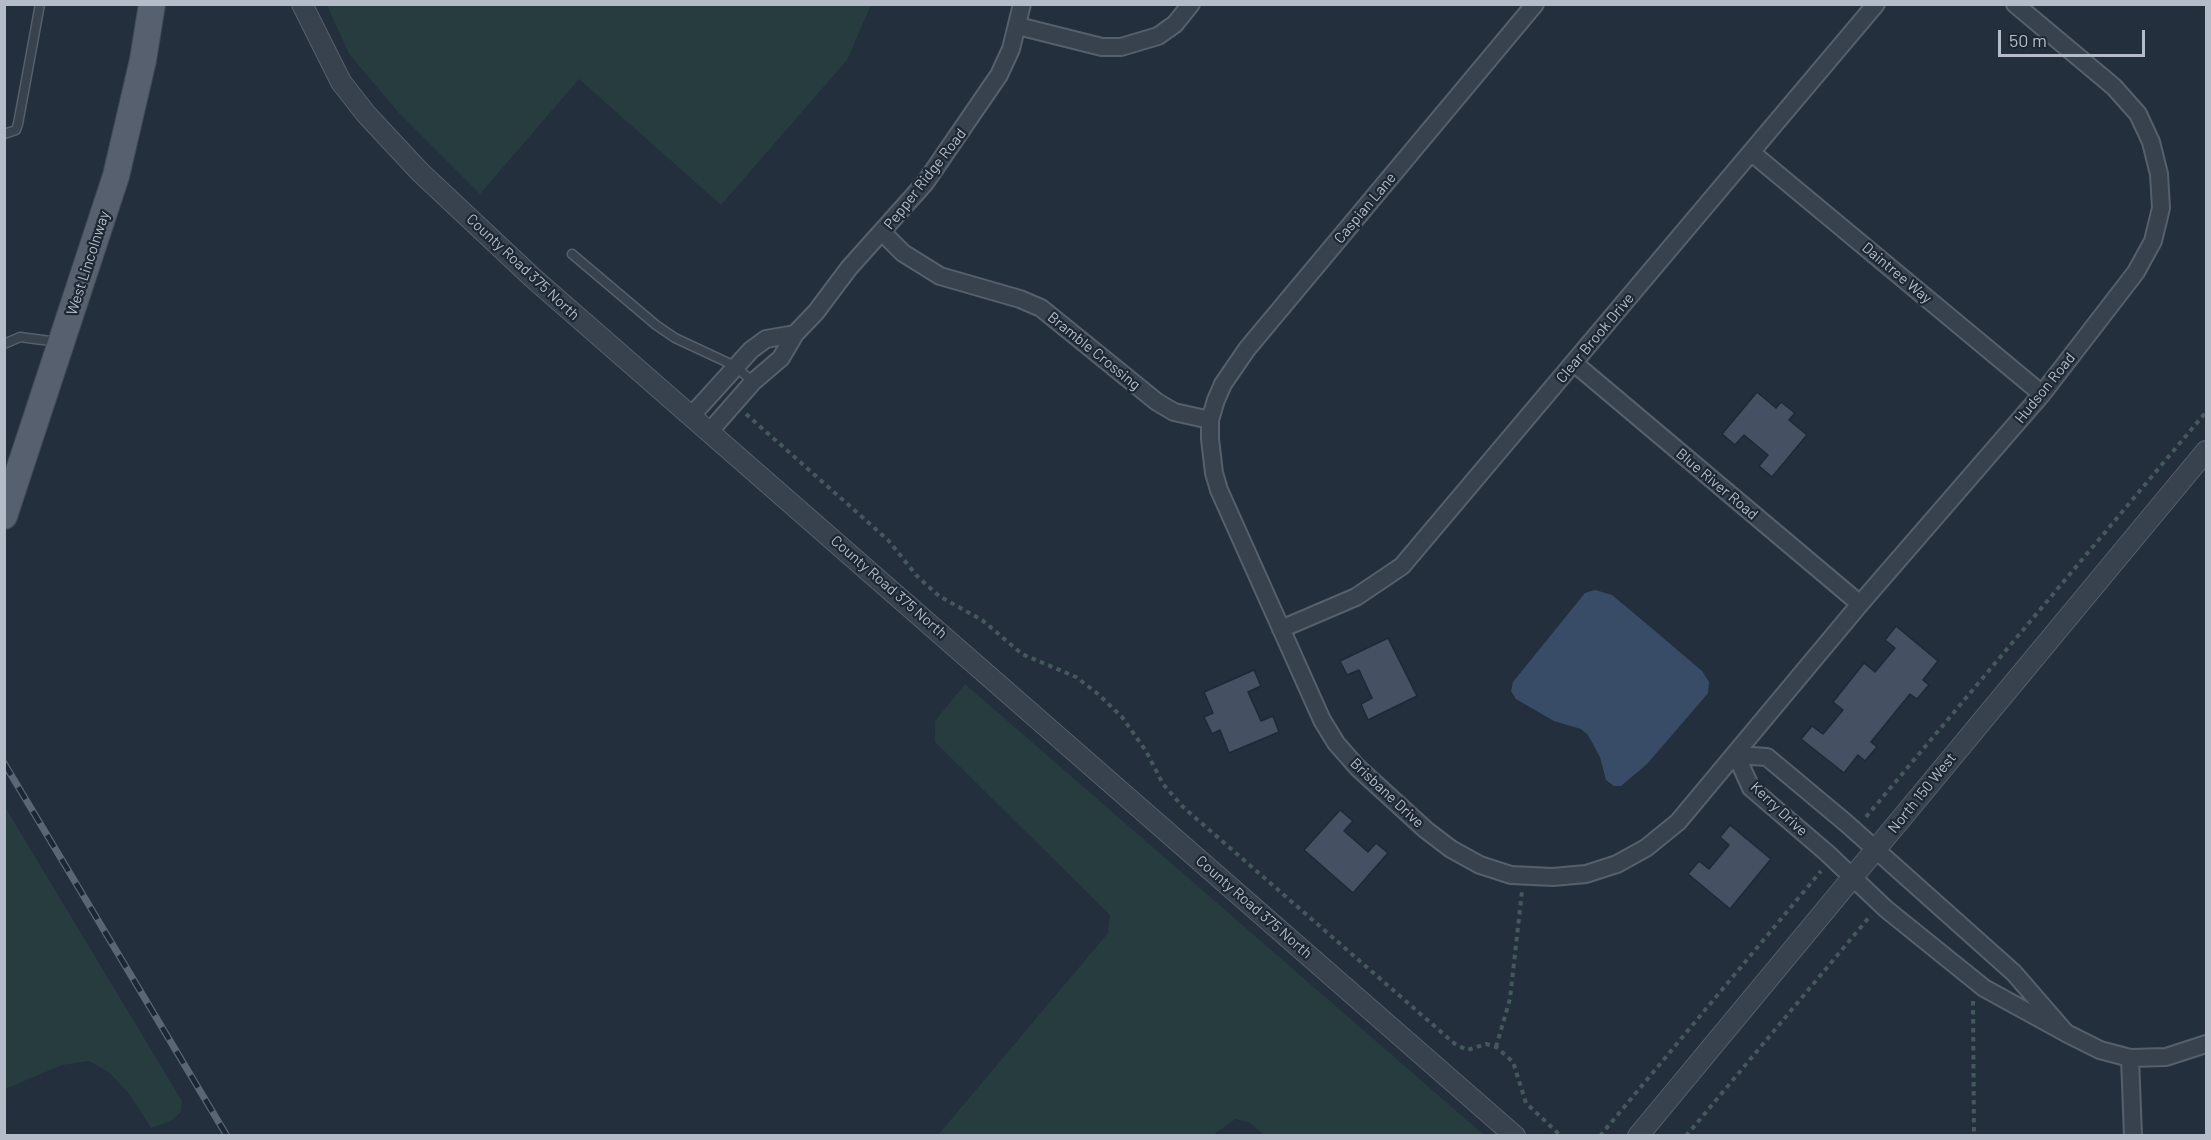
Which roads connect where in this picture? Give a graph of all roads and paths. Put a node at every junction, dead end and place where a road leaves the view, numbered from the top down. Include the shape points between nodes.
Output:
1 (40, 4) edge
2 (152, 4) edge
3 (302, 4) edge
4 (1022, 4) edge
5 (1191, 4) edge
6 (1534, 4) edge
7 (1876, 4) edge
8 (2015, 4) edge
9 (1018, 26) junction
10 (4, 134) edge
11 (1752, 153) junction
12 (883, 233) junction
13 (572, 254) dead end
14 (795, 334) junction
15 (61, 343) junction
16 (4, 344) edge
17 (1574, 363) junction
18 (735, 366) junction
19 (753, 382) junction
20 (2042, 394) junction
21 (734, 404) junction
22 (2206, 412) edge
23 (692, 415) junction
24 (1210, 420) junction
25 (710, 431) junction
26 (2206, 451) edge
27 (4, 516) edge
28 (1860, 604) junction
29 (1281, 629) junction
30 (1736, 755) junction
31 (1855, 831) junction
32 (1876, 850) junction
33 (1832, 857) junction
34 (1821, 872) junction
35 (1524, 876) junction
36 (1848, 884) junction
37 (1973, 996) dead end
38 (2066, 1033) junction
39 (2206, 1044) edge
40 (1496, 1047) junction
41 (2130, 1058) junction
42 (1515, 1136) edge
43 (1561, 1136) edge
44 (1600, 1136) edge
45 (1638, 1136) edge
46 (1686, 1136) edge
47 (1974, 1136) edge
48 (2133, 1136) edge

1 - 10 lane via 18,124 16,130
2 - 15 main road, West Lincolnway via 116,176
3 - 23 street, County Road 375 North via 341,82 392,143 532,278
4 - 9 street, Pepper Ridge Road
5 - 9 street via 1175,24 1158,36 1121,47 1102,47
6 - 24 street, Caspian Lane via 1247,349 1223,384
7 - 11 street, Clear Brook Drive
8 - 20 street, Hudson Road via 2114,87 2138,114 2151,142 2159,174 2161,208 2153,241 2136,272
9 - 12 street, Pepper Ridge Road via 987,97
11 - 17 street, Clear Brook Drive
11 - 20 street, Daintree Way
12 - 14 street, Pepper Ridge Road
12 - 24 street, Bramble Crossing via 903,253 940,276 1041,308 1157,402 1174,412
13 - 18 lane via 656,326
14 - 18 street via 766,339
14 - 19 street, Pepper Ridge Road via 781,358
15 - 16 lane via 20,337
15 - 27 main road, West Lincolnway
17 - 28 street, Blue River Road
17 - 29 street, Clear Brook Drive via 1402,566 1356,597
18 - 19 lane
18 - 23 street
19 - 21 street, Pepper Ridge Road
20 - 28 street, Hudson Road
21 - 25 street, Pepper Ridge Road
21 - 40 path via 888,540 939,596 982,620 1022,654 1076,677 1098,694 1122,717 1163,784 1183,807 1455,1044 1467,1050 1486,1044
22 - 31 path
23 - 25 street, County Road 375 North
24 - 29 street, Brisbane Drive via 1211,456 1219,490
25 - 42 street, County Road 375 North
26 - 32 street, North 150 West
28 - 30 street, Hudson Road
29 - 35 street, Brisbane Drive via 1322,720 1357,767 1452,849 1480,865
30 - 31 street, Kerry Drive via 1767,757
30 - 33 street, Kerry Drive via 1751,788
30 - 35 street, Brisbane Drive via 1678,822 1646,849 1586,874
31 - 32 street, Kerry Drive
32 - 36 street, North 150 West
32 - 38 street, Kerry Drive via 2014,973
33 - 34 path
33 - 36 street, Kerry Drive
34 - 36 path
34 - 44 path
35 - 40 path via 1510,999
36 - 38 street, Kerry Drive via 1886,909 1984,988
36 - 45 street, North 150 West
36 - 46 path via 1874,914
37 - 47 path
38 - 41 street, Kerry Drive via 2100,1050
39 - 41 street, Kerry Drive via 2166,1057
40 - 43 path via 1513,1062 1526,1102
41 - 48 street

